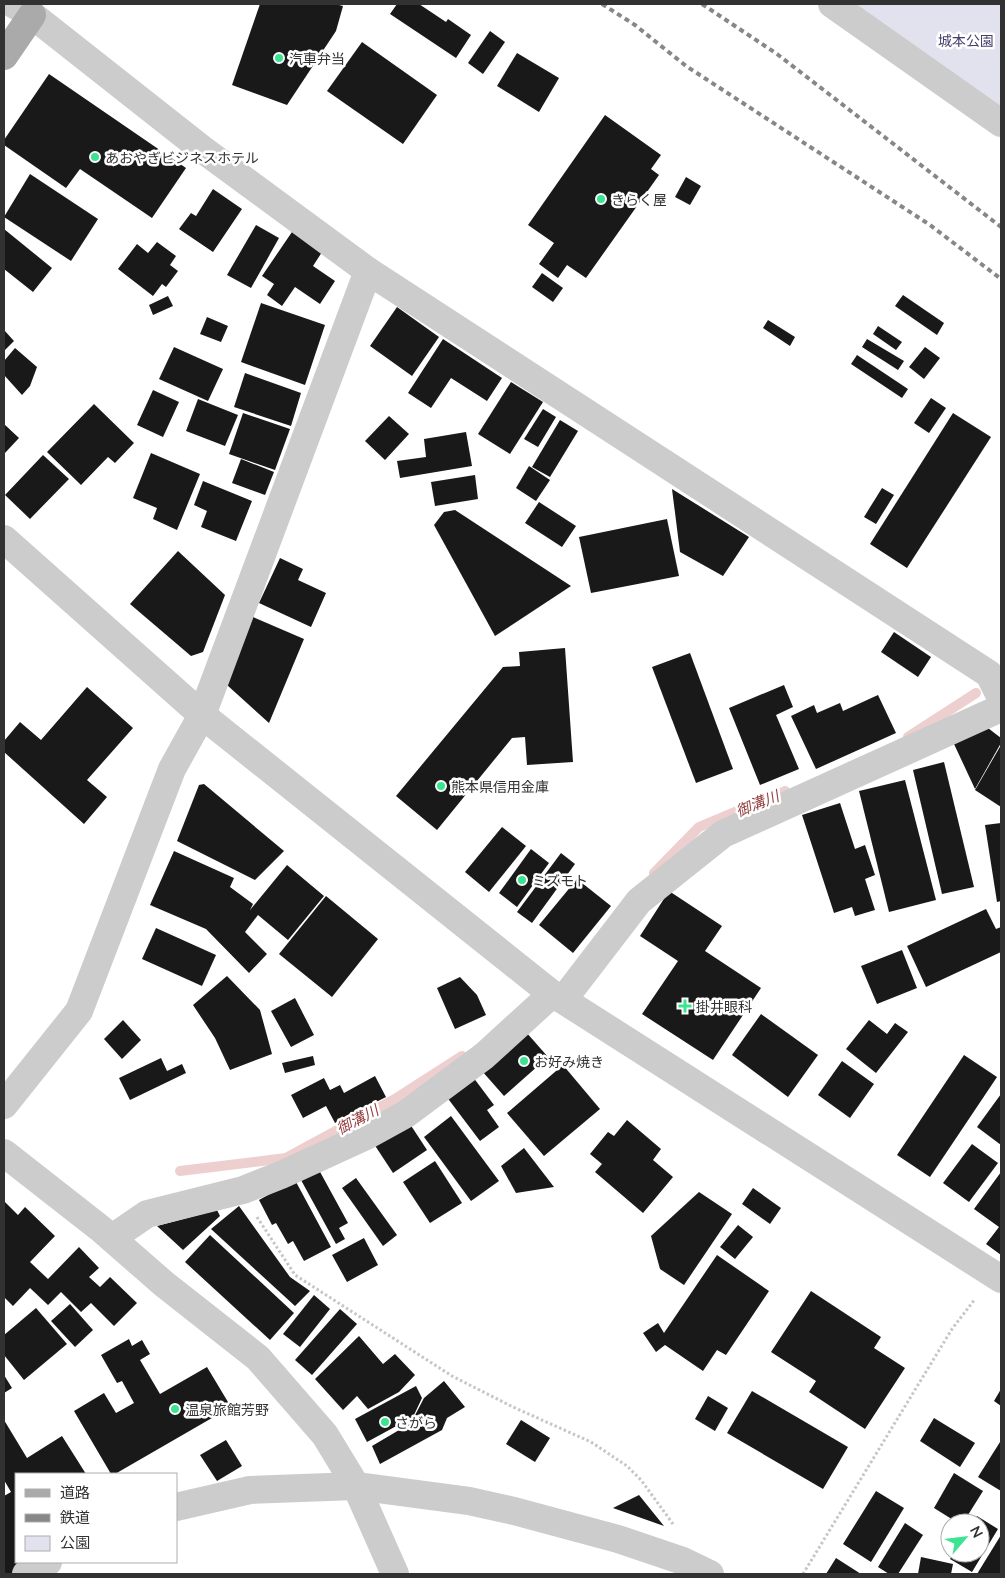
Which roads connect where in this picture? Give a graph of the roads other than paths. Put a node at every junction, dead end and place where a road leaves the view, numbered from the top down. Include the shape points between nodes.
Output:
1 (832, 4) edge
2 (28, 8) edge
3 (4, 56) edge
4 (1001, 124) edge
5 (368, 271) junction
6 (5, 542) edge
7 (1001, 698) edge
8 (1001, 708) edge
9 (202, 715) junction
10 (558, 997) junction
11 (4, 1105) edge
12 (4, 1153) edge
13 (112, 1238) junction
14 (998, 1277) edge
15 (361, 1497) junction
16 (178, 1506) edge
17 (46, 1563) edge
18 (26, 1574) edge
19 (395, 1574) edge
20 (710, 1574) edge

1 - 4 street
2 - 3 main road
2 - 5 street via 202,149
5 - 7 street via 989,674
5 - 9 street
6 - 9 street
8 - 10 street via 723,834 639,902
9 - 10 street
9 - 11 street via 172,768 79,1012
10 - 13 street via 406,1114 366,1136 243,1190 147,1214
10 - 14 street
12 - 13 street
13 - 15 street via 164,1284 258,1358 325,1435
15 - 16 street via 250,1490
15 - 19 street
15 - 20 street via 469,1501 618,1539 683,1561
17 - 18 street

